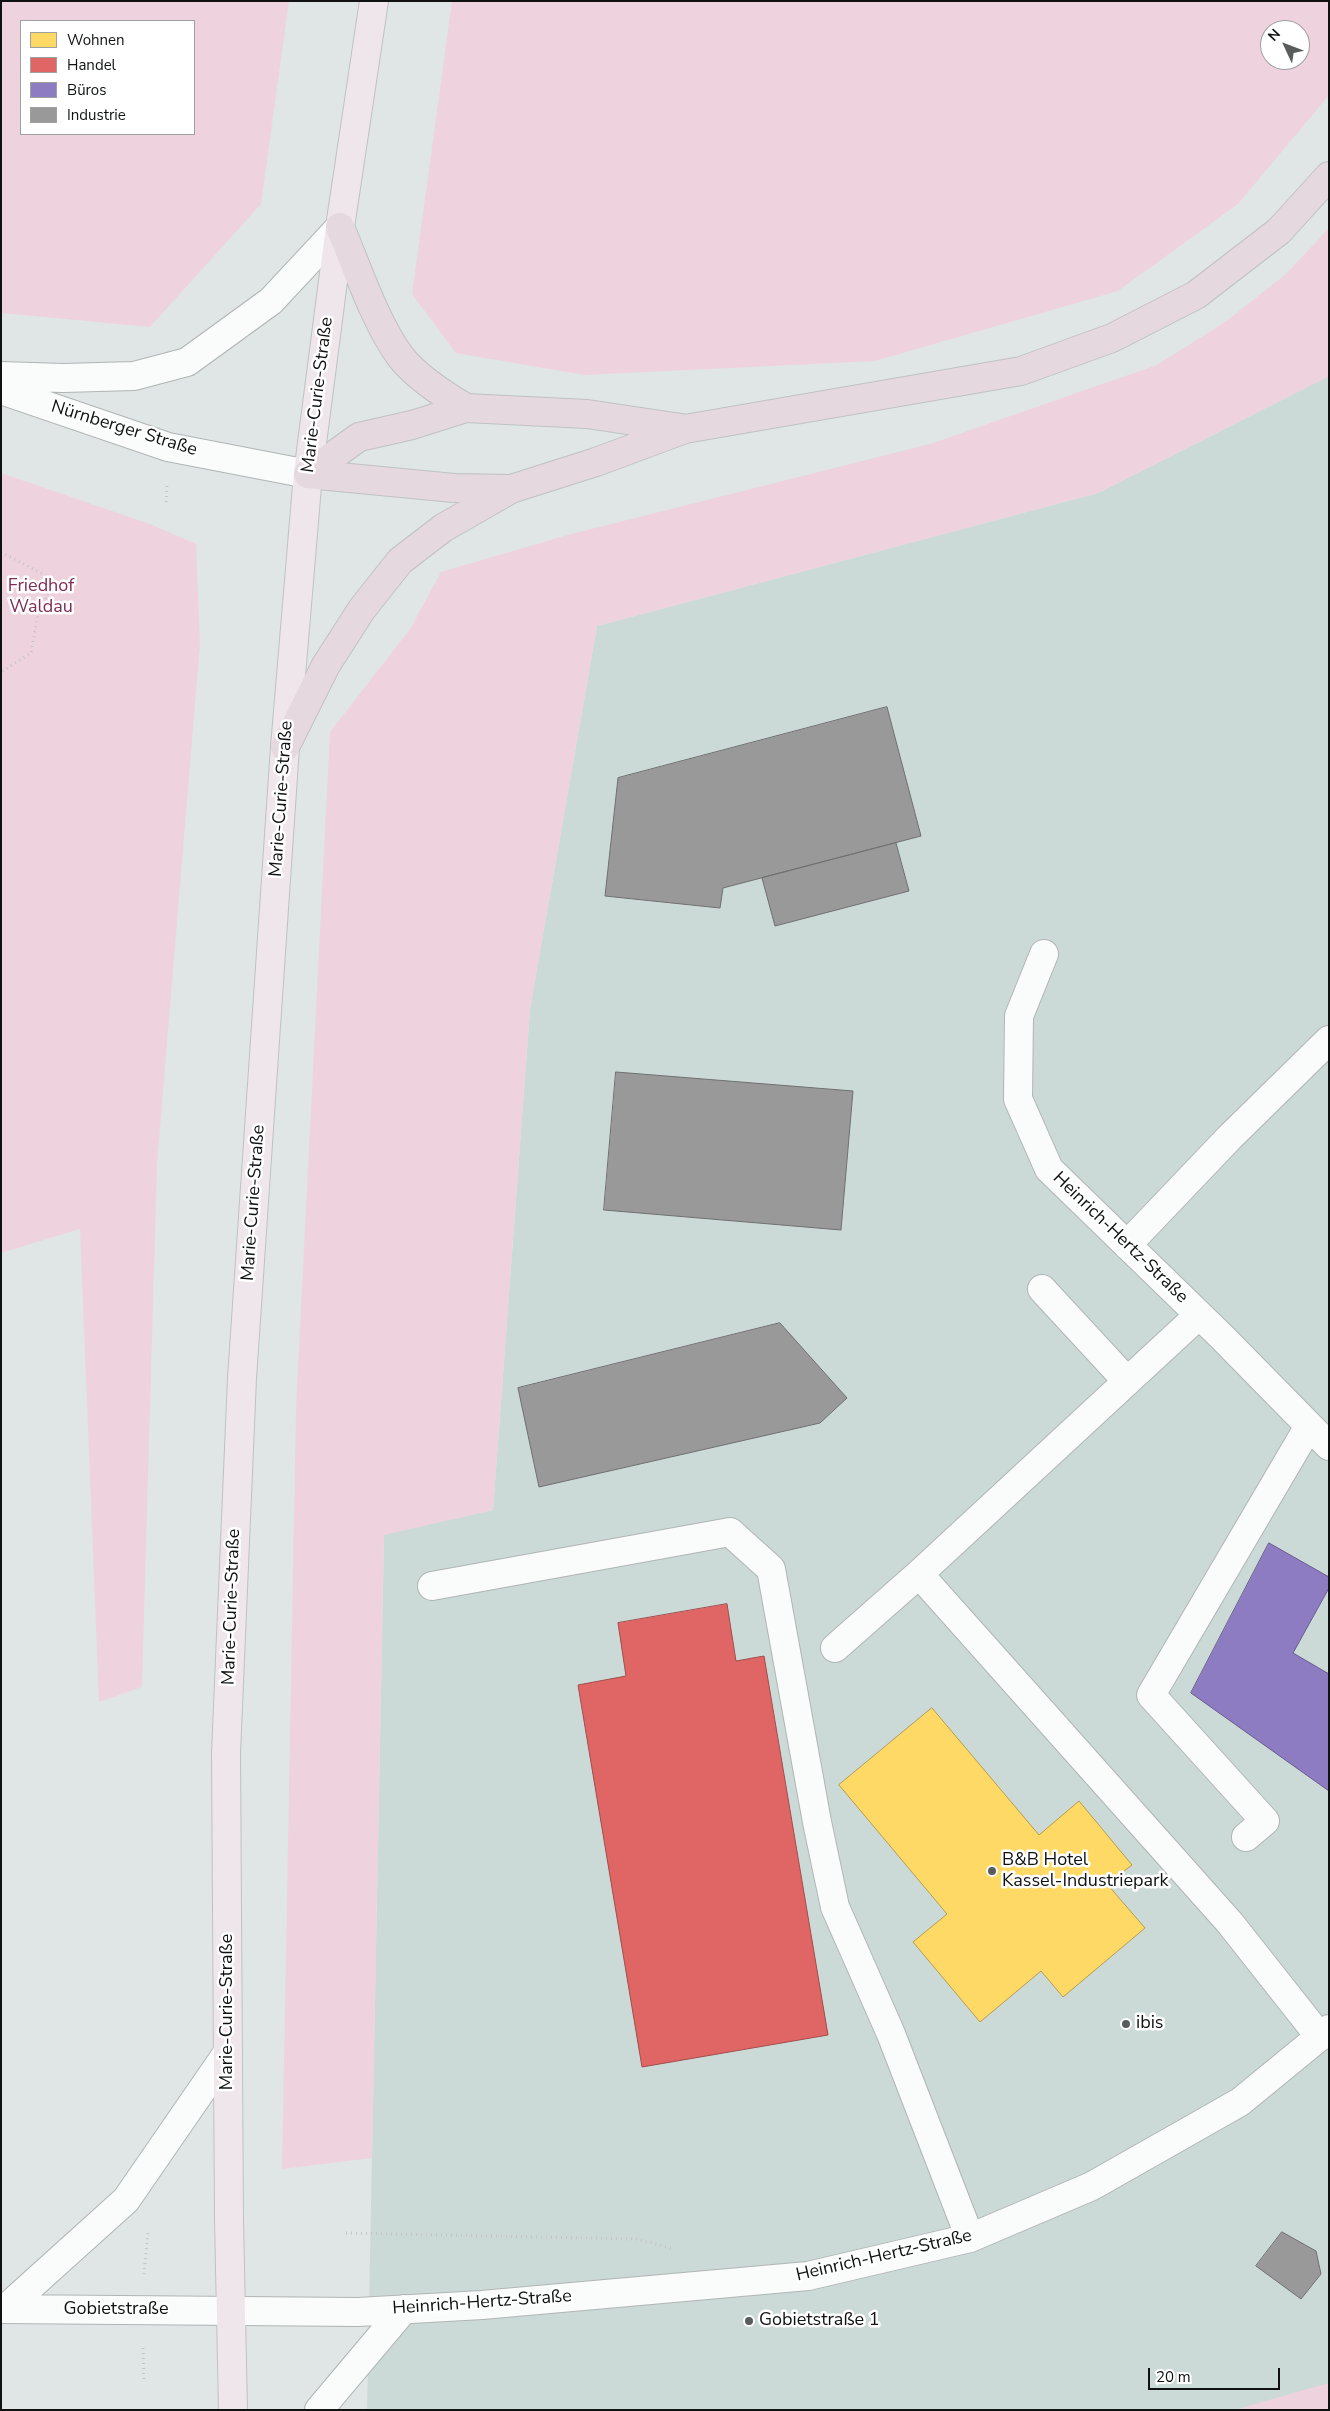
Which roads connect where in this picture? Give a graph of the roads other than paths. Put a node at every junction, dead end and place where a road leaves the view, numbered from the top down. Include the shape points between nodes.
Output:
1 (374, 1) edge
2 (1329, 176) edge
3 (340, 227) junction
4 (1, 376) edge
5 (1, 390) edge
6 (466, 408) junction
7 (685, 429) junction
8 (308, 474) junction
9 (511, 489) junction
10 (285, 747) junction
11 (1044, 954) dead end
12 (1329, 1040) edge
13 (1127, 1245) junction
14 (1042, 1289) dead end
15 (1199, 1315) junction
16 (1127, 1381) junction
17 (1309, 1426) junction
18 (1329, 1446) edge
19 (919, 1574) junction
20 (432, 1586) dead end
21 (835, 1648) dead end
22 (1246, 1836) dead end
23 (1324, 2033) edge
24 (228, 2052) junction
25 (970, 2238) junction
26 (3, 2309) edge
27 (404, 2309) junction
28 (232, 2310) junction
29 (233, 2410) edge
30 (319, 2410) edge

1 - 3 main road, Marie-Curie-Straße
2 - 7 highway via 1279,231 1196,295 1112,338 1021,371
3 - 4 street via 271,300 187,362 134,376
3 - 6 highway via 381,322 400,356 440,393
3 - 8 main road, Marie-Curie-Straße
5 - 8 street, Nürnberger Straße via 168,447
6 - 7 highway via 586,414
6 - 8 highway via 412,426 358,437
7 - 9 highway
8 - 9 highway via 454,488
8 - 10 main road, Marie-Curie-Straße
9 - 10 highway via 443,528 400,561 362,609 326,665
10 - 24 main road, Marie-Curie-Straße via 242,1378 226,1753
11 - 13 street, Heinrich-Hertz-Straße via 1018,1016 1018,1099 1049,1169
12 - 13 street
13 - 15 street, Heinrich-Hertz-Straße
14 - 16 street
15 - 16 street
15 - 17 street, Heinrich-Hertz-Straße
16 - 19 street
17 - 18 street, Heinrich-Hertz-Straße
17 - 22 street via 1151,1695 1265,1821
19 - 21 street
19 - 23 street
20 - 25 street via 730,1532 771,1569 835,1907 891,2034
23 - 25 street, Heinrich-Hertz-Straße via 1232,2106 1092,2186
24 - 26 street via 126,2200
24 - 28 main road, Marie-Curie-Straße
25 - 27 street, Heinrich-Hertz-Straße via 808,2276
26 - 28 street, Gobietstraße
27 - 28 street, Heinrich-Hertz-Straße via 328,2312
27 - 30 street
28 - 29 main road, Marie-Curie-Straße

